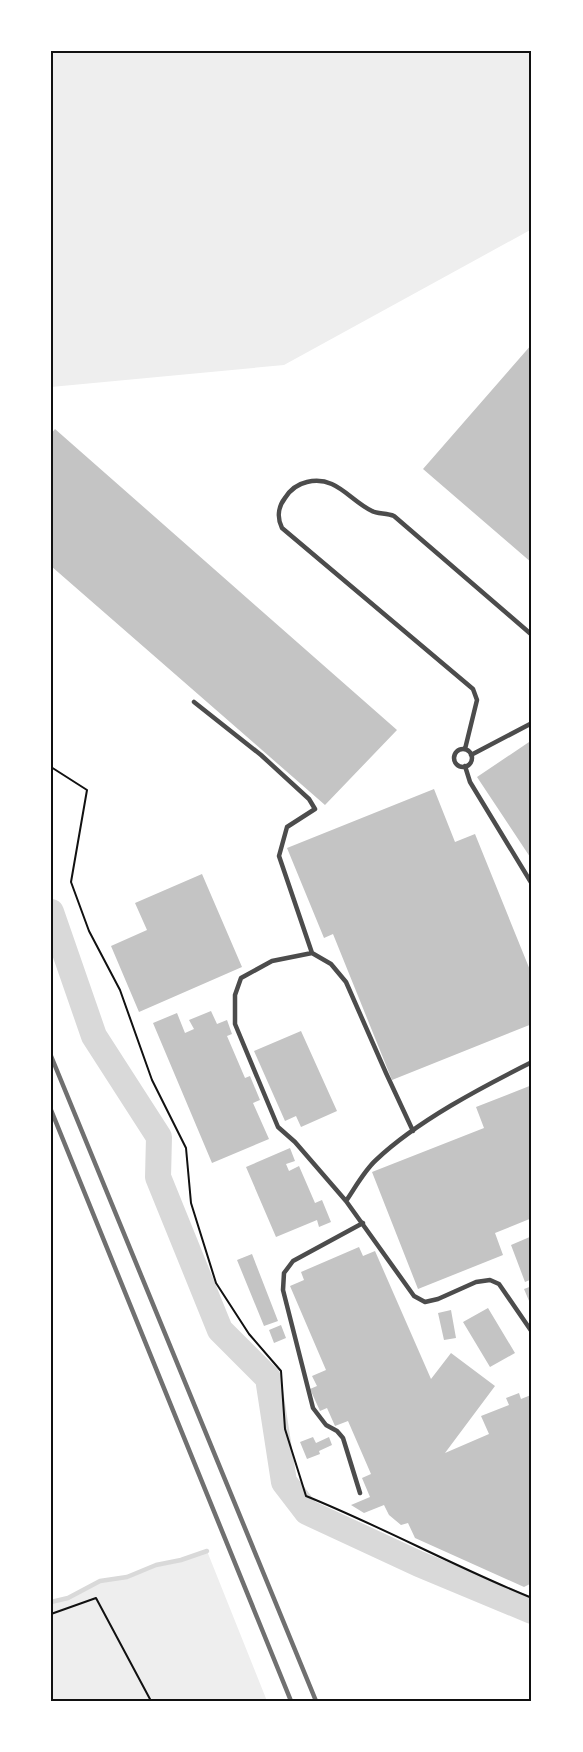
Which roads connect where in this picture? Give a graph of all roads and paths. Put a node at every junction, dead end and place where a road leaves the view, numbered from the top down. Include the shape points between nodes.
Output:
1 (532, 635) edge
2 (194, 702) dead end
3 (532, 723) edge
4 (465, 749) junction
5 (471, 755) junction
6 (465, 766) junction
7 (51, 767) edge
8 (532, 884) edge
9 (312, 953) junction
10 (532, 1062) edge
11 (413, 1131) junction
12 (346, 1201) junction
13 (363, 1223) junction
14 (532, 1332) edge
15 (360, 1493) dead end
16 (532, 1598) edge
17 (51, 1614) edge
18 (151, 1701) edge

1 - 4 lane via 394,516 373,513 329,482 310,481 294,488 282,502 282,528 473,689 477,700
2 - 9 lane via 261,755 315,809 287,827 279,856
3 - 5 lane
4 - 5 lane
4 - 6 lane via 457,752 454,759
5 - 6 lane
6 - 8 lane via 470,782
7 - 16 path via 87,790 71,882 88,931 120,990 152,1080 186,1148 191,1203 216,1283 249,1334 281,1371 285,1429 306,1496
9 - 11 lane via 331,964 346,982
9 - 12 lane via 272,961 241,978 235,1024 278,1127
10 - 11 lane via 482,1087
11 - 12 lane via 375,1161
12 - 13 lane
13 - 14 lane via 414,1296 425,1302 490,1280 499,1284
13 - 15 lane via 293,1261 284,1273 282,1290 314,1408 326,1425 343,1438
17 - 18 path via 96,1598

